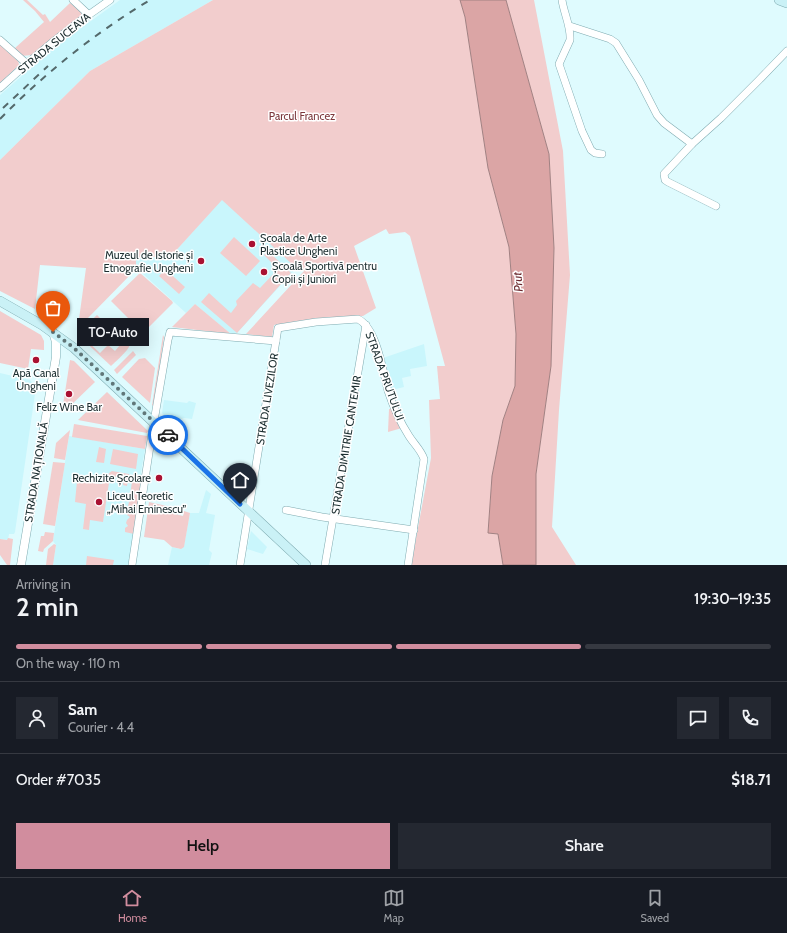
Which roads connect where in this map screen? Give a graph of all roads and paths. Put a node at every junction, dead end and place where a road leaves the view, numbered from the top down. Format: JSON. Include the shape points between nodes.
{"nodes":[{"id":1,"x":73,"y":0,"type":"edge"},
{"id":2,"x":110,"y":0,"type":"edge"},
{"id":3,"x":562,"y":0,"type":"edge"},
{"id":4,"x":779,"y":0,"type":"edge"},
{"id":5,"x":787,"y":3,"type":"edge"},
{"id":6,"x":89,"y":14,"type":"junction"},
{"id":7,"x":570,"y":26,"type":"junction"},
{"id":8,"x":0,"y":40,"type":"edge"},
{"id":9,"x":787,"y":50,"type":"edge"},
{"id":10,"x":26,"y":64,"type":"junction"},
{"id":11,"x":0,"y":88,"type":"edge"},
{"id":12,"x":692,"y":144,"type":"junction"},
{"id":13,"x":602,"y":154,"type":"dead end"},
{"id":14,"x":716,"y":206,"type":"dead end"},
{"id":15,"x":0,"y":301,"type":"edge"},
{"id":16,"x":366,"y":325,"type":"junction"},
{"id":17,"x":53,"y":332,"type":"junction"},
{"id":18,"x":276,"y":341,"type":"junction"},
{"id":19,"x":154,"y":423,"type":"junction"},
{"id":20,"x":286,"y":510,"type":"dead end"},
{"id":21,"x":249,"y":512,"type":"junction"},
{"id":22,"x":333,"y":519,"type":"junction"},
{"id":23,"x":414,"y":530,"type":"junction"},
{"id":24,"x":21,"y":565,"type":"edge"},
{"id":25,"x":132,"y":565,"type":"edge"},
{"id":26,"x":240,"y":565,"type":"edge"},
{"id":27,"x":306,"y":565,"type":"edge"},
{"id":28,"x":325,"y":565,"type":"edge"},
{"id":29,"x":408,"y":565,"type":"edge"}],
"edges":[{"from":1,"to":6,"type":"street"},
{"from":2,"to":6,"type":"street","name":"STRADA SUCEAVA"},
{"from":3,"to":7,"type":"street"},
{"from":4,"to":5,"type":"main road"},
{"from":6,"to":10,"type":"street","name":"STRADA SUCEAVA"},
{"from":7,"to":12,"type":"street","via":[[616,43],[664,123]]},
{"from":7,"to":13,"type":"street","via":[[570,40],[559,64],[591,150]]},
{"from":8,"to":10,"type":"street"},
{"from":9,"to":12,"type":"street"},
{"from":10,"to":11,"type":"street","name":"STRADA SUCEAVA"},
{"from":12,"to":14,"type":"street","via":[[665,172],[664,177],[668,182]]},
{"from":15,"to":17,"type":"main road"},
{"from":16,"to":18,"type":"street","name":"STRADA LIVEZILOR","via":[[358,319],[278,328]]},
{"from":16,"to":22,"type":"street","name":"STRADA DIMITRIE CANTEMIR"},
{"from":16,"to":23,"type":"street","name":"STRADA PRUTULUI","via":[[375,342],[390,398],[408,435],[424,459]]},
{"from":17,"to":19,"type":"main road","via":[[74,348]]},
{"from":17,"to":24,"type":"street","name":"STRADA NAȚIONALĂ","via":[[56,357]]},
{"from":18,"to":19,"type":"street","via":[[170,332]]},
{"from":18,"to":21,"type":"street","name":"STRADA LIVEZILOR"},
{"from":19,"to":21,"type":"main road"},
{"from":19,"to":25,"type":"street"},
{"from":20,"to":22,"type":"street"},
{"from":21,"to":26,"type":"street","name":"STRADA LIVEZILOR"},
{"from":21,"to":27,"type":"main road"},
{"from":22,"to":23,"type":"street"},
{"from":22,"to":28,"type":"street","name":"STRADA DIMITRIE CANTEMIR"},
{"from":23,"to":29,"type":"street","name":"STRADA PRUTULUI"}]}
